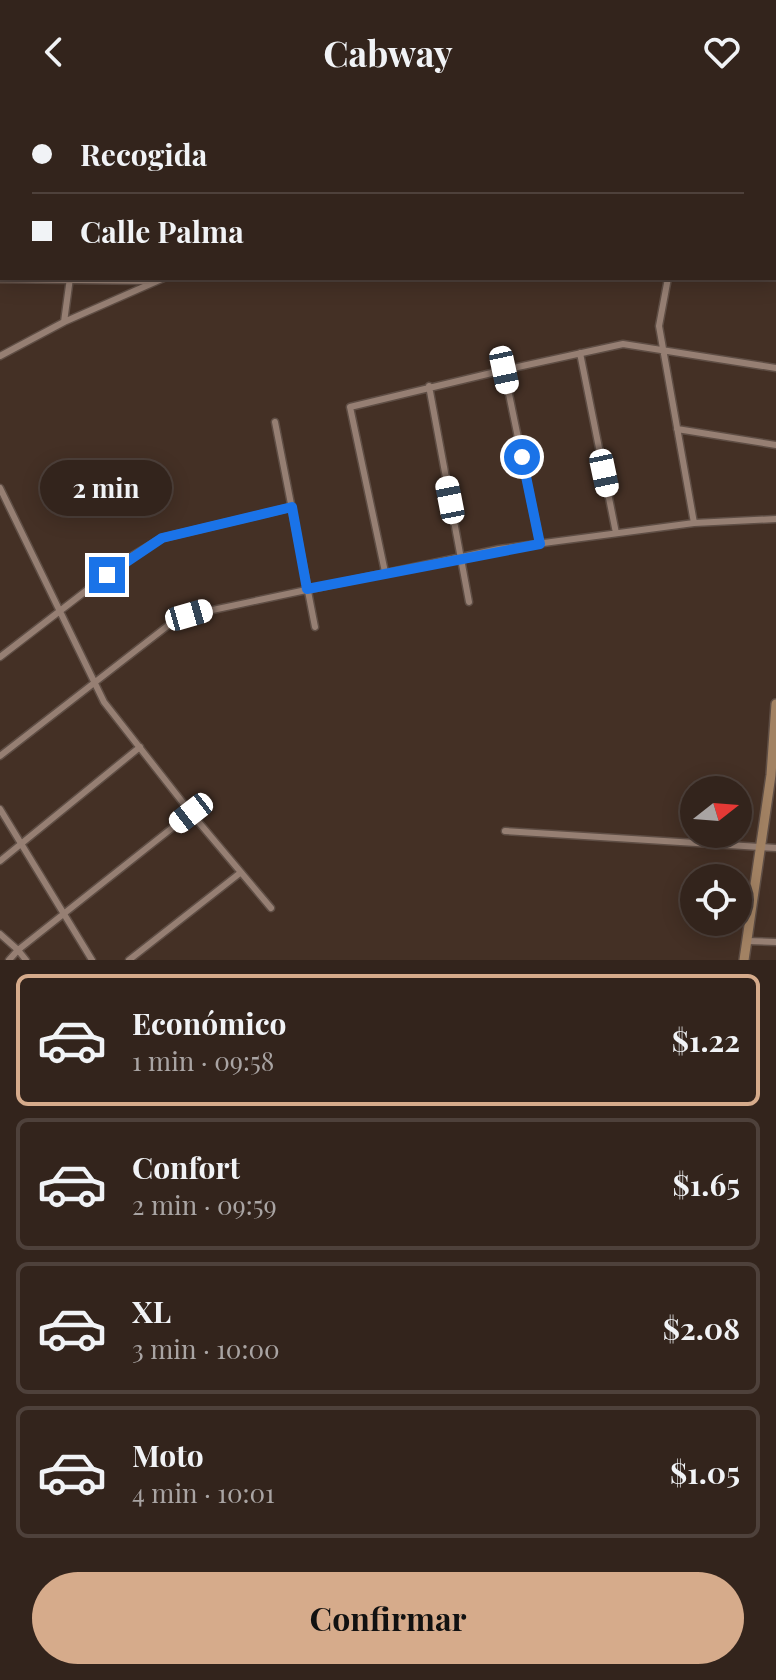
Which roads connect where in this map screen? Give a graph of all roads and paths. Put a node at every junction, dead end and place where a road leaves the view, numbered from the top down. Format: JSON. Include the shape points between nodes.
{"nodes":[{"id":1,"x":70,"y":280,"type":"edge"},
{"id":2,"x":158,"y":280,"type":"edge"},
{"id":3,"x":668,"y":280,"type":"edge"},
{"id":4,"x":64,"y":322,"type":"junction"},
{"id":5,"x":663,"y":349,"type":"junction"},
{"id":6,"x":580,"y":353,"type":"junction"},
{"id":7,"x":0,"y":356,"type":"edge"},
{"id":8,"x":776,"y":368,"type":"edge"},
{"id":9,"x":504,"y":370,"type":"junction"},
{"id":10,"x":429,"y":386,"type":"junction"},
{"id":11,"x":275,"y":422,"type":"dead end"},
{"id":12,"x":677,"y":429,"type":"junction"},
{"id":13,"x":776,"y":445,"type":"edge"},
{"id":14,"x":0,"y":488,"type":"edge"},
{"id":15,"x":292,"y":507,"type":"junction"},
{"id":16,"x":776,"y":519,"type":"edge"},
{"id":17,"x":694,"y":523,"type":"junction"},
{"id":18,"x":616,"y":533,"type":"junction"},
{"id":19,"x":540,"y":544,"type":"junction"},
{"id":20,"x":461,"y":557,"type":"junction"},
{"id":21,"x":385,"y":572,"type":"junction"},
{"id":22,"x":307,"y":589,"type":"junction"},
{"id":23,"x":469,"y":602,"type":"dead end"},
{"id":24,"x":61,"y":611,"type":"junction"},
{"id":25,"x":315,"y":627,"type":"dead end"},
{"id":26,"x":0,"y":657,"type":"edge"},
{"id":27,"x":94,"y":682,"type":"junction"},
{"id":28,"x":776,"y":704,"type":"edge"},
{"id":29,"x":140,"y":747,"type":"junction"},
{"id":30,"x":0,"y":756,"type":"edge"},
{"id":31,"x":773,"y":780,"type":"edge"},
{"id":32,"x":0,"y":809,"type":"edge"},
{"id":33,"x":191,"y":813,"type":"junction"},
{"id":34,"x":505,"y":831,"type":"dead end"},
{"id":35,"x":20,"y":842,"type":"junction"},
{"id":36,"x":761,"y":847,"type":"junction"},
{"id":37,"x":776,"y":848,"type":"edge"},
{"id":38,"x":0,"y":861,"type":"edge"},
{"id":39,"x":240,"y":873,"type":"junction"},
{"id":40,"x":271,"y":908,"type":"dead end"},
{"id":41,"x":63,"y":911,"type":"junction"},
{"id":42,"x":0,"y":934,"type":"edge"},
{"id":43,"x":747,"y":941,"type":"junction"},
{"id":44,"x":776,"y":942,"type":"edge"},
{"id":45,"x":18,"y":950,"type":"junction"},
{"id":46,"x":9,"y":960,"type":"edge"},
{"id":47,"x":26,"y":960,"type":"edge"},
{"id":48,"x":92,"y":960,"type":"edge"},
{"id":49,"x":129,"y":960,"type":"edge"},
{"id":50,"x":744,"y":960,"type":"edge"}],
"edges":[{"from":1,"to":4,"type":"street"},
{"from":2,"to":4,"type":"street"},
{"from":3,"to":5,"type":"street","via":[[659,326]]},
{"from":4,"to":7,"type":"street"},
{"from":5,"to":6,"type":"street","via":[[623,344]]},
{"from":5,"to":8,"type":"street"},
{"from":5,"to":12,"type":"street"},
{"from":6,"to":9,"type":"street"},
{"from":6,"to":18,"type":"street"},
{"from":9,"to":10,"type":"street"},
{"from":9,"to":19,"type":"street"},
{"from":10,"to":20,"type":"street"},
{"from":10,"to":21,"type":"street","via":[[350,407]]},
{"from":11,"to":15,"type":"street"},
{"from":12,"to":13,"type":"street"},
{"from":12,"to":17,"type":"street"},
{"from":14,"to":24,"type":"street"},
{"from":15,"to":22,"type":"street"},
{"from":15,"to":24,"type":"street","via":[[162,538]]},
{"from":16,"to":17,"type":"street"},
{"from":17,"to":18,"type":"street"},
{"from":18,"to":19,"type":"street"},
{"from":19,"to":20,"type":"street"},
{"from":20,"to":21,"type":"street"},
{"from":20,"to":23,"type":"street"},
{"from":21,"to":22,"type":"street"},
{"from":22,"to":25,"type":"street"},
{"from":22,"to":27,"type":"street","via":[[189,615]]},
{"from":24,"to":26,"type":"street"},
{"from":24,"to":27,"type":"street"},
{"from":27,"to":29,"type":"street"},
{"from":27,"to":30,"type":"street"},
{"from":28,"to":31,"type":"main road"},
{"from":29,"to":33,"type":"street"},
{"from":29,"to":35,"type":"street"},
{"from":31,"to":36,"type":"main road"},
{"from":32,"to":35,"type":"street"},
{"from":33,"to":39,"type":"street"},
{"from":33,"to":41,"type":"street"},
{"from":34,"to":36,"type":"street"},
{"from":35,"to":38,"type":"street"},
{"from":35,"to":41,"type":"street"},
{"from":36,"to":37,"type":"street"},
{"from":36,"to":43,"type":"main road"},
{"from":39,"to":40,"type":"street"},
{"from":39,"to":49,"type":"street"},
{"from":41,"to":45,"type":"street"},
{"from":41,"to":48,"type":"street"},
{"from":42,"to":45,"type":"street"},
{"from":43,"to":44,"type":"street"},
{"from":43,"to":50,"type":"main road"},
{"from":45,"to":46,"type":"street"},
{"from":45,"to":47,"type":"street"}]}
